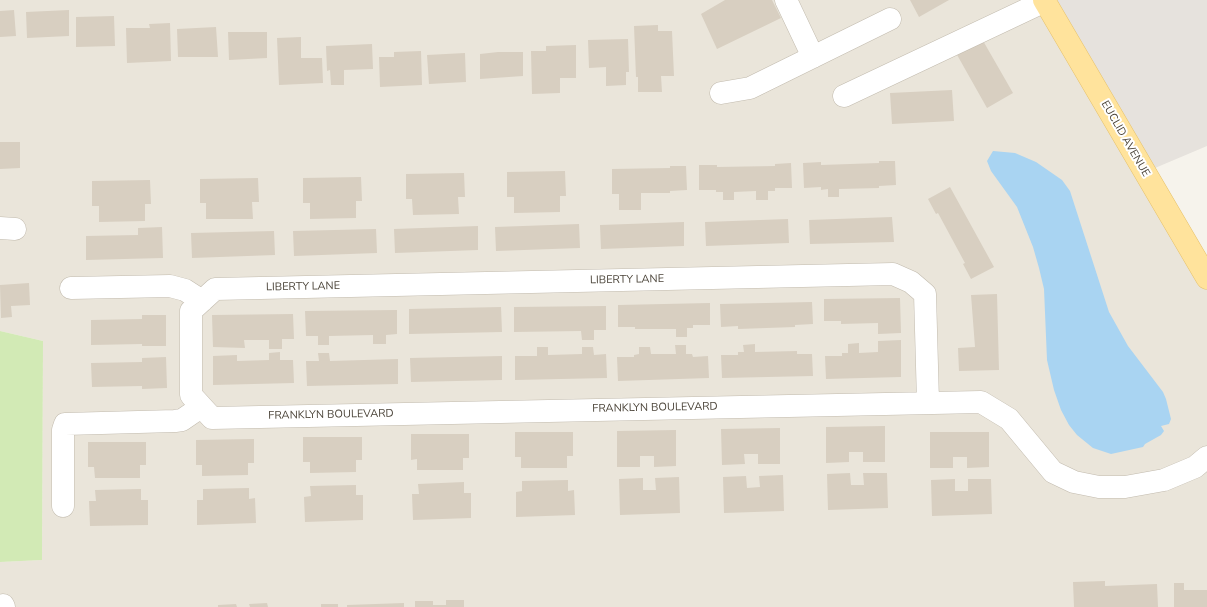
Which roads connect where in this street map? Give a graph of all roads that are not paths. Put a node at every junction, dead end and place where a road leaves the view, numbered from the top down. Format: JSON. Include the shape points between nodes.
{"nodes":[{"id":1,"x":786,"y":0,"type":"edge"},
{"id":2,"x":1044,"y":1,"type":"edge"},
{"id":3,"x":890,"y":19,"type":"dead end"},
{"id":4,"x":813,"y":57,"type":"junction"},
{"id":5,"x":721,"y":93,"type":"dead end"},
{"id":6,"x":844,"y":96,"type":"dead end"},
{"id":7,"x":1207,"y":278,"type":"edge"},
{"id":8,"x":71,"y":288,"type":"dead end"},
{"id":9,"x":209,"y":295,"type":"junction"},
{"id":10,"x":928,"y":402,"type":"junction"},
{"id":11,"x":202,"y":407,"type":"junction"},
{"id":12,"x":1207,"y":456,"type":"edge"},
{"id":13,"x":63,"y":506,"type":"dead end"}],
"edges":[{"from":1,"to":4,"type":"street"},
{"from":2,"to":6,"type":"street"},
{"from":2,"to":7,"type":"main road","name":"EUCLID AVENUE"},
{"from":3,"to":4,"type":"street"},
{"from":4,"to":5,"type":"street","via":[[750,88]]},
{"from":8,"to":9,"type":"street","via":[[178,286]]},
{"from":9,"to":10,"type":"street","name":"LIBERTY LANE","via":[[894,274],[911,282],[925,294]]},
{"from":9,"to":11,"type":"street","name":"FRANKLYN BOULEVARD","via":[[191,311],[191,395]]},
{"from":10,"to":11,"type":"street","name":"FRANKLYN BOULEVARD","via":[[212,418]]},
{"from":10,"to":12,"type":"street","name":"FRANKLYN BOULEVARD","via":[[981,402],[1009,419],[1054,472],[1074,482],[1099,487],[1119,487],[1164,480],[1195,468]]},
{"from":11,"to":13,"type":"street","via":[[182,420],[175,421],[65,424],[62,430]]}]}
